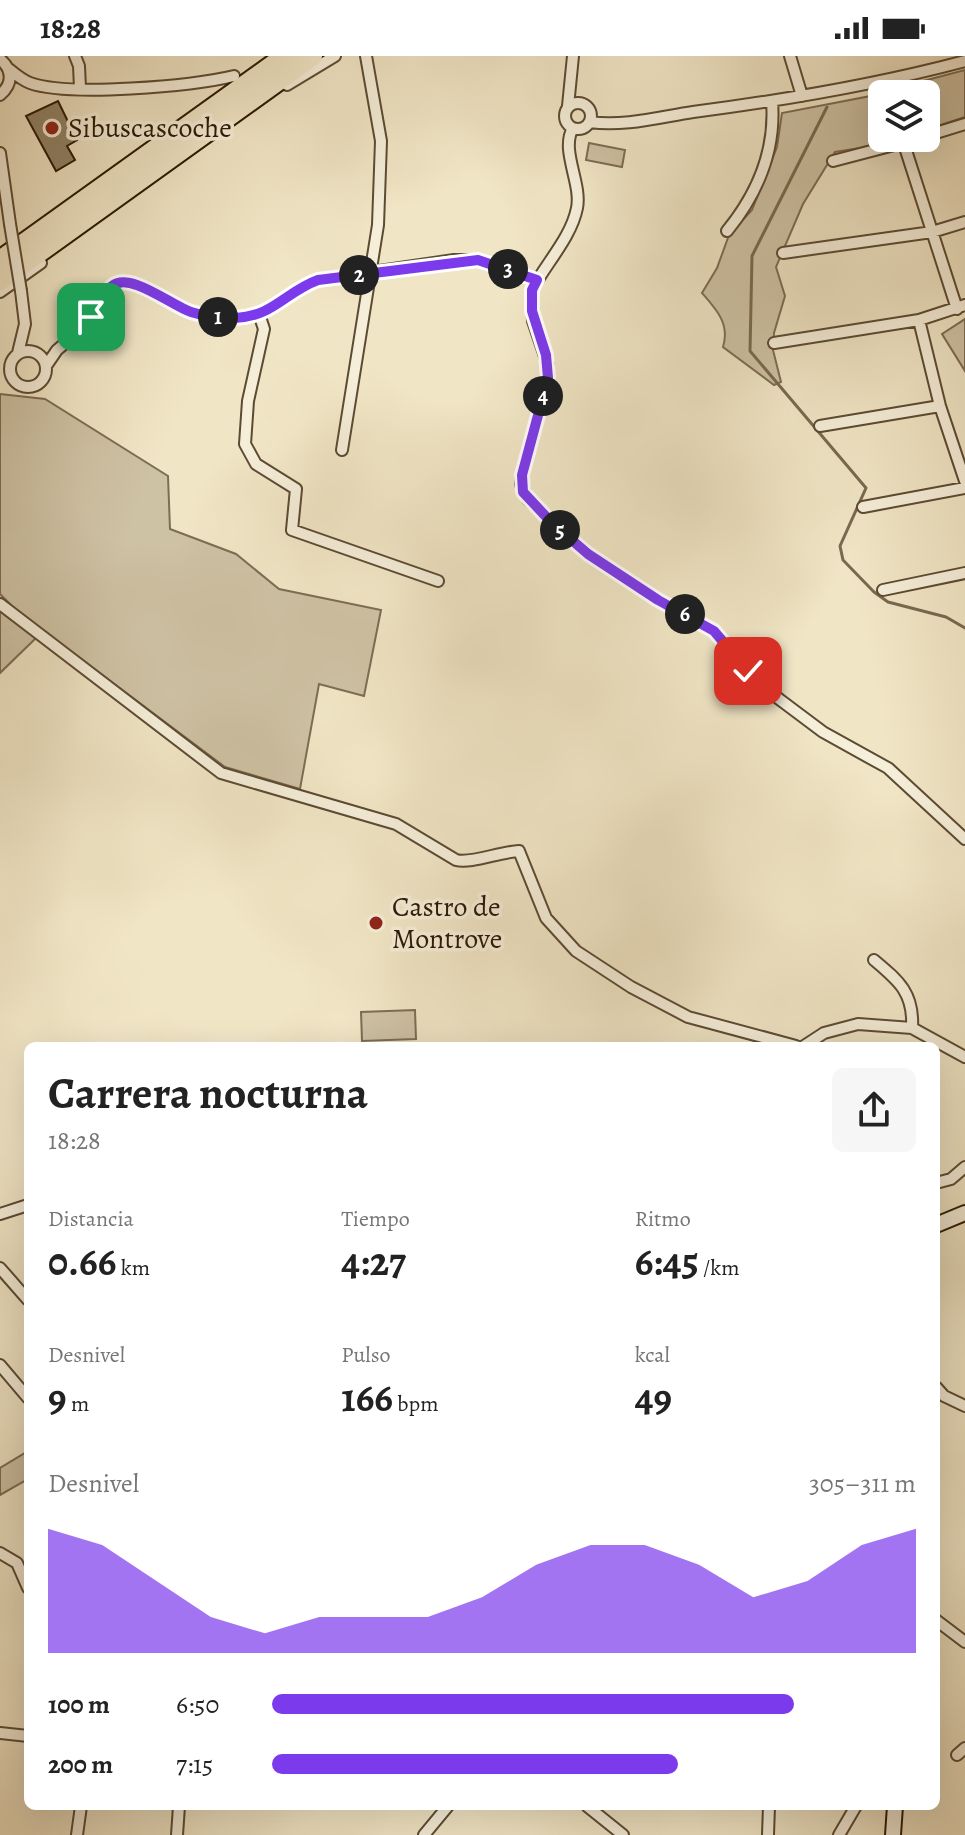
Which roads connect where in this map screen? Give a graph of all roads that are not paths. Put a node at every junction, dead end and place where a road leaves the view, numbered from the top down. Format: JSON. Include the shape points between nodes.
{"nodes":[{"id":1,"x":75,"y":56,"type":"edge"},
{"id":2,"x":270,"y":56,"type":"edge"},
{"id":3,"x":286,"y":56,"type":"edge"},
{"id":4,"x":312,"y":56,"type":"edge"},
{"id":5,"x":335,"y":56,"type":"edge"},
{"id":6,"x":366,"y":56,"type":"edge"},
{"id":7,"x":573,"y":56,"type":"edge"},
{"id":8,"x":790,"y":56,"type":"edge"},
{"id":9,"x":0,"y":59,"type":"edge"},
{"id":10,"x":965,"y":61,"type":"edge"},
{"id":11,"x":9,"y":69,"type":"junction"},
{"id":12,"x":234,"y":76,"type":"joint"},
{"id":13,"x":909,"y":80,"type":"edge"},
{"id":14,"x":40,"y":85,"type":"junction"},
{"id":15,"x":568,"y":85,"type":"junction"},
{"id":16,"x":80,"y":88,"type":"junction"},
{"id":17,"x":868,"y":90,"type":"edge"},
{"id":18,"x":2,"y":94,"type":"edge"},
{"id":19,"x":802,"y":96,"type":"junction"},
{"id":20,"x":772,"y":101,"type":"junction"},
{"id":21,"x":580,"y":102,"type":"junction"},
{"id":22,"x":568,"y":106,"type":"junction"},
{"id":23,"x":590,"y":122,"type":"junction"},
{"id":24,"x":965,"y":124,"type":"edge"},
{"id":25,"x":573,"y":128,"type":"junction"},
{"id":26,"x":940,"y":132,"type":"edge"},
{"id":27,"x":868,"y":151,"type":"edge"},
{"id":28,"x":907,"y":152,"type":"edge"},
{"id":29,"x":0,"y":153,"type":"edge"},
{"id":30,"x":833,"y":161,"type":"dead end"},
{"id":31,"x":965,"y":222,"type":"edge"},
{"id":32,"x":727,"y":231,"type":"dead end"},
{"id":33,"x":932,"y":232,"type":"junction"},
{"id":34,"x":783,"y":253,"type":"dead end"},
{"id":35,"x":0,"y":261,"type":"edge"},
{"id":36,"x":373,"y":273,"type":"junction"},
{"id":37,"x":0,"y":280,"type":"edge"},
{"id":38,"x":537,"y":280,"type":"junction"},
{"id":39,"x":0,"y":292,"type":"edge"},
{"id":40,"x":961,"y":307,"type":"edge"},
{"id":41,"x":259,"y":314,"type":"junction"},
{"id":42,"x":24,"y":315,"type":"junction"},
{"id":43,"x":919,"y":320,"type":"junction"},
{"id":44,"x":774,"y":343,"type":"dead end"},
{"id":45,"x":64,"y":344,"type":"junction"},
{"id":46,"x":36,"y":352,"type":"junction"},
{"id":47,"x":15,"y":356,"type":"junction"},
{"id":48,"x":0,"y":365,"type":"edge"},
{"id":49,"x":46,"y":366,"type":"junction"},
{"id":50,"x":0,"y":382,"type":"edge"},
{"id":51,"x":18,"y":384,"type":"junction"},
{"id":52,"x":940,"y":406,"type":"junction"},
{"id":53,"x":820,"y":426,"type":"dead end"},
{"id":54,"x":342,"y":450,"type":"dead end"},
{"id":55,"x":965,"y":481,"type":"edge"},
{"id":56,"x":965,"y":488,"type":"edge"},
{"id":57,"x":863,"y":507,"type":"dead end"},
{"id":58,"x":965,"y":573,"type":"edge"},
{"id":59,"x":438,"y":581,"type":"dead end"},
{"id":60,"x":883,"y":590,"type":"dead end"},
{"id":61,"x":0,"y":604,"type":"edge"},
{"id":62,"x":965,"y":839,"type":"edge"},
{"id":63,"x":874,"y":960,"type":"dead end"},
{"id":64,"x":912,"y":1028,"type":"junction"},
{"id":65,"x":781,"y":1042,"type":"edge"},
{"id":66,"x":810,"y":1042,"type":"edge"},
{"id":67,"x":938,"y":1042,"type":"edge"},
{"id":68,"x":940,"y":1043,"type":"edge"},
{"id":69,"x":965,"y":1057,"type":"edge"},
{"id":70,"x":965,"y":1167,"type":"edge"},
{"id":71,"x":940,"y":1182,"type":"edge"},
{"id":72,"x":24,"y":1206,"type":"edge"},
{"id":73,"x":965,"y":1213,"type":"edge"},
{"id":74,"x":0,"y":1214,"type":"edge"},
{"id":75,"x":940,"y":1223,"type":"edge"},
{"id":76,"x":0,"y":1268,"type":"edge"},
{"id":77,"x":24,"y":1295,"type":"edge"},
{"id":78,"x":0,"y":1365,"type":"edge"},
{"id":79,"x":940,"y":1392,"type":"edge"},
{"id":80,"x":24,"y":1393,"type":"edge"},
{"id":81,"x":965,"y":1406,"type":"edge"},
{"id":82,"x":3,"y":1554,"type":"edge"},
{"id":83,"x":24,"y":1579,"type":"edge"},
{"id":84,"x":940,"y":1623,"type":"edge"},
{"id":85,"x":965,"y":1642,"type":"edge"},
{"id":86,"x":0,"y":1733,"type":"edge"},
{"id":87,"x":24,"y":1736,"type":"edge"},
{"id":88,"x":80,"y":1810,"type":"edge"},
{"id":89,"x":179,"y":1810,"type":"edge"},
{"id":90,"x":445,"y":1810,"type":"edge"},
{"id":91,"x":592,"y":1810,"type":"edge"},
{"id":92,"x":769,"y":1810,"type":"edge"},
{"id":93,"x":854,"y":1810,"type":"edge"},
{"id":94,"x":895,"y":1810,"type":"edge"},
{"id":95,"x":77,"y":1835,"type":"edge"},
{"id":96,"x":177,"y":1835,"type":"edge"},
{"id":97,"x":424,"y":1835,"type":"edge"},
{"id":98,"x":623,"y":1835,"type":"edge"},
{"id":99,"x":768,"y":1835,"type":"edge"},
{"id":100,"x":839,"y":1835,"type":"edge"},
{"id":101,"x":893,"y":1835,"type":"edge"}],
"edges":[{"from":1,"to":16,"type":"street"},
{"from":2,"to":12,"type":"highway"},
{"from":3,"to":35,"type":"highway"},
{"from":4,"to":37,"type":"highway"},
{"from":5,"to":39,"type":"street","via":[[282,88]]},
{"from":6,"to":36,"type":"street","via":[[381,141]]},
{"from":7,"to":15,"type":"street"},
{"from":8,"to":19,"type":"street"},
{"from":9,"to":11,"type":"street"},
{"from":10,"to":13,"type":"street"},
{"from":11,"to":14,"type":"street"},
{"from":11,"to":18,"type":"street"},
{"from":12,"to":16,"type":"street","via":[[159,86]]},
{"from":14,"to":16,"type":"street"},
{"from":14,"to":18,"type":"street"},
{"from":15,"to":21,"type":"street"},
{"from":15,"to":22,"type":"street"},
{"from":17,"to":19,"type":"street"},
{"from":19,"to":20,"type":"street"},
{"from":20,"to":23,"type":"street"},
{"from":20,"to":32,"type":"street","via":[[769,155],[747,206]]},
{"from":21,"to":22,"type":"street"},
{"from":21,"to":23,"type":"street","via":[[590,110]]},
{"from":22,"to":25,"type":"street","via":[[565,118]]},
{"from":23,"to":25,"type":"street"},
{"from":24,"to":26,"type":"street"},
{"from":25,"to":38,"type":"street","via":[[569,142],[577,205]]},
{"from":27,"to":30,"type":"street"},
{"from":28,"to":33,"type":"street"},
{"from":29,"to":42,"type":"street","bridge":true},
{"from":31,"to":33,"type":"street"},
{"from":33,"to":34,"type":"street"},
{"from":33,"to":40,"type":"street"},
{"from":36,"to":38,"type":"street","via":[[478,260]]},
{"from":36,"to":41,"type":"street","via":[[309,283]]},
{"from":36,"to":54,"type":"street"},
{"from":38,"to":62,"type":"street","via":[[532,311],[548,378],[522,475],[528,499],[588,554],[714,631],[779,699],[823,732],[888,768]]},
{"from":40,"to":43,"type":"street"},
{"from":41,"to":45,"type":"street","via":[[235,318],[190,312],[124,282],[112,286],[82,329]]},
{"from":41,"to":59,"type":"street","via":[[264,329],[248,401],[245,444],[256,464],[296,489],[292,530]]},
{"from":42,"to":46,"type":"street"},
{"from":42,"to":47,"type":"street"},
{"from":43,"to":44,"type":"street"},
{"from":43,"to":52,"type":"street"},
{"from":45,"to":46,"type":"street"},
{"from":45,"to":49,"type":"street"},
{"from":46,"to":47,"type":"street"},
{"from":46,"to":49,"type":"street"},
{"from":47,"to":48,"type":"street"},
{"from":47,"to":51,"type":"street","via":[[10,370]]},
{"from":49,"to":51,"type":"street","via":[[38,384]]},
{"from":50,"to":51,"type":"street"},
{"from":52,"to":53,"type":"street"},
{"from":52,"to":55,"type":"street"},
{"from":56,"to":57,"type":"street"},
{"from":58,"to":60,"type":"street"},
{"from":61,"to":65,"type":"street","via":[[221,773],[396,824],[465,862],[519,851],[546,918],[576,951],[688,1017]]},
{"from":63,"to":64,"type":"street","via":[[910,999]]},
{"from":64,"to":66,"type":"street","via":[[858,1024]]},
{"from":64,"to":67,"type":"street"},
{"from":68,"to":69,"type":"street"},
{"from":70,"to":71,"type":"street"},
{"from":72,"to":74,"type":"street"},
{"from":73,"to":75,"type":"street"},
{"from":76,"to":77,"type":"street"},
{"from":78,"to":80,"type":"street"},
{"from":79,"to":81,"type":"street"},
{"from":82,"to":83,"type":"street","via":[[17,1563]]},
{"from":84,"to":85,"type":"street"},
{"from":86,"to":87,"type":"street"},
{"from":88,"to":95,"type":"street"},
{"from":89,"to":96,"type":"street"},
{"from":90,"to":97,"type":"street"},
{"from":91,"to":98,"type":"street"},
{"from":92,"to":99,"type":"street"},
{"from":93,"to":100,"type":"street"},
{"from":94,"to":101,"type":"street"}]}
